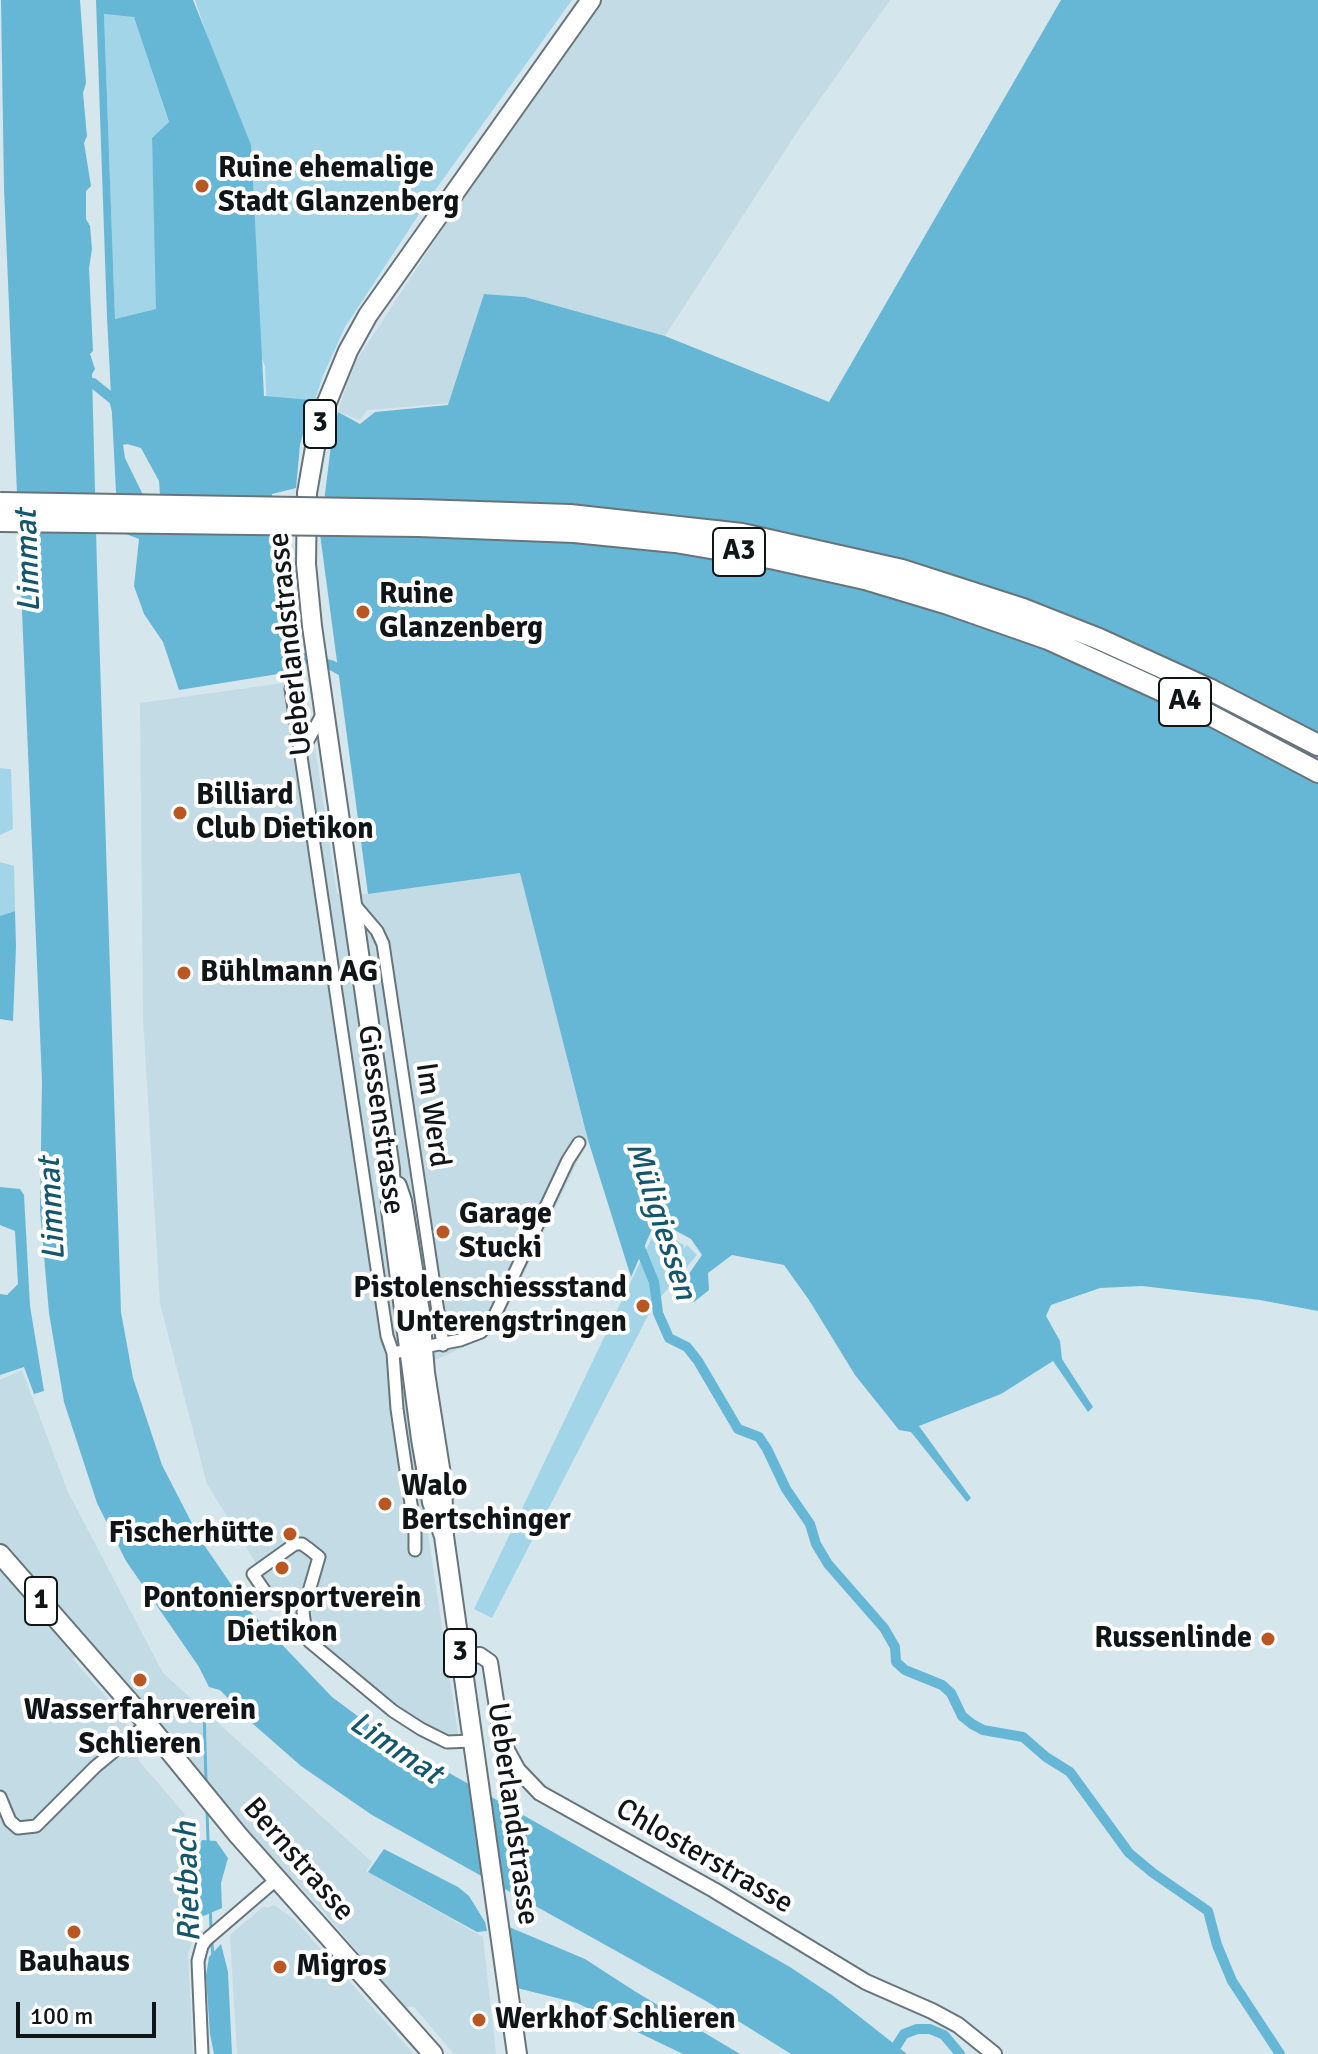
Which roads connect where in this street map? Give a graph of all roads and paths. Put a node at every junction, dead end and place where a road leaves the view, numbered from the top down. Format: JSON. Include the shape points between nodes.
{"nodes":[{"id":1,"x":591,"y":0,"type":"edge"},
{"id":2,"x":0,"y":503,"type":"edge"},
{"id":3,"x":419,"y":518,"type":"junction"},
{"id":4,"x":0,"y":521,"type":"edge"},
{"id":5,"x":1048,"y":639,"type":"junction"},
{"id":6,"x":291,"y":689,"type":"dead end"},
{"id":7,"x":324,"y":710,"type":"junction"},
{"id":8,"x":1318,"y":745,"type":"edge"},
{"id":9,"x":302,"y":751,"type":"junction"},
{"id":10,"x":1318,"y":764,"type":"edge"},
{"id":11,"x":1318,"y":772,"type":"edge"},
{"id":12,"x":352,"y":902,"type":"junction"},
{"id":13,"x":579,"y":1143,"type":"dead end"},
{"id":14,"x":443,"y":1345,"type":"junction"},
{"id":15,"x":409,"y":1351,"type":"junction"},
{"id":16,"x":415,"y":1550,"type":"dead end"},
{"id":17,"x":0,"y":1554,"type":"edge"},
{"id":18,"x":266,"y":1593,"type":"dead end"},
{"id":19,"x":461,"y":1657,"type":"junction"},
{"id":20,"x":147,"y":1724,"type":"junction"},
{"id":21,"x":473,"y":1741,"type":"junction"},
{"id":22,"x":0,"y":1797,"type":"edge"},
{"id":23,"x":277,"y":1879,"type":"junction"},
{"id":24,"x":202,"y":2054,"type":"edge"},
{"id":25,"x":433,"y":2054,"type":"edge"},
{"id":26,"x":517,"y":2054,"type":"edge"},
{"id":27,"x":994,"y":2054,"type":"edge"}],
"edges":[{"from":1,"to":7,"type":"main road","name":"Ueberlandstrasse","number":"3","via":[[379,298],[336,378],[317,436],[307,493],[306,564]]},
{"from":2,"to":3,"type":"highway","number":"A3","bridge":true},
{"from":3,"to":4,"type":"highway","number":"A3","bridge":true},
{"from":3,"to":5,"type":"highway","number":"A3","via":[[750,554],[907,591]]},
{"from":3,"to":8,"type":"highway","number":"A3","via":[[570,515],[742,534],[890,567],[1099,639]]},
{"from":5,"to":10,"type":"highway","number":"A3","via":[[1127,667]]},
{"from":5,"to":11,"type":"highway","number":"A4","via":[[1180,699]]},
{"from":6,"to":9,"type":"street","name":"Giessenstrasse"},
{"from":7,"to":9,"type":"street"},
{"from":7,"to":12,"type":"main road","name":"Ueberlandstrasse","number":"3"},
{"from":9,"to":15,"type":"street","name":"Giessenstrasse","via":[[387,1336]]},
{"from":12,"to":14,"type":"street","name":"Im Werd","via":[[383,944]]},
{"from":12,"to":15,"type":"main road","name":"Ueberlandstrasse","number":"3","via":[[390,1169]]},
{"from":13,"to":14,"type":"street","via":[[493,1319],[481,1332]]},
{"from":14,"to":15,"type":"street"},
{"from":15,"to":16,"type":"street","name":"Giessenstrasse","via":[[397,1409]]},
{"from":15,"to":19,"type":"main road","name":"Ueberlandstrasse","number":"3","via":[[442,1481]]},
{"from":17,"to":20,"type":"main road","name":"Bernstrasse","number":"1"},
{"from":18,"to":21,"type":"street","via":[[253,1574],[295,1544],[309,1549],[319,1557],[303,1612],[310,1642],[421,1729],[441,1740]]},
{"from":19,"to":21,"type":"main road","name":"Ueberlandstrasse","number":"3"},
{"from":19,"to":27,"type":"street","name":"Chlosterstrasse","via":[[480,1655],[490,1662],[507,1750],[540,1793],[866,1982],[958,2025]]},
{"from":20,"to":22,"type":"street","via":[[36,1826],[18,1828]]},
{"from":20,"to":23,"type":"main road","name":"Bernstrasse","number":"1"},
{"from":21,"to":26,"type":"main road","name":"Ueberlandstrasse","number":"3"},
{"from":23,"to":24,"type":"street","via":[[206,1940],[198,1961]]},
{"from":23,"to":25,"type":"main road","name":"Bernstrasse","number":"1"}]}
